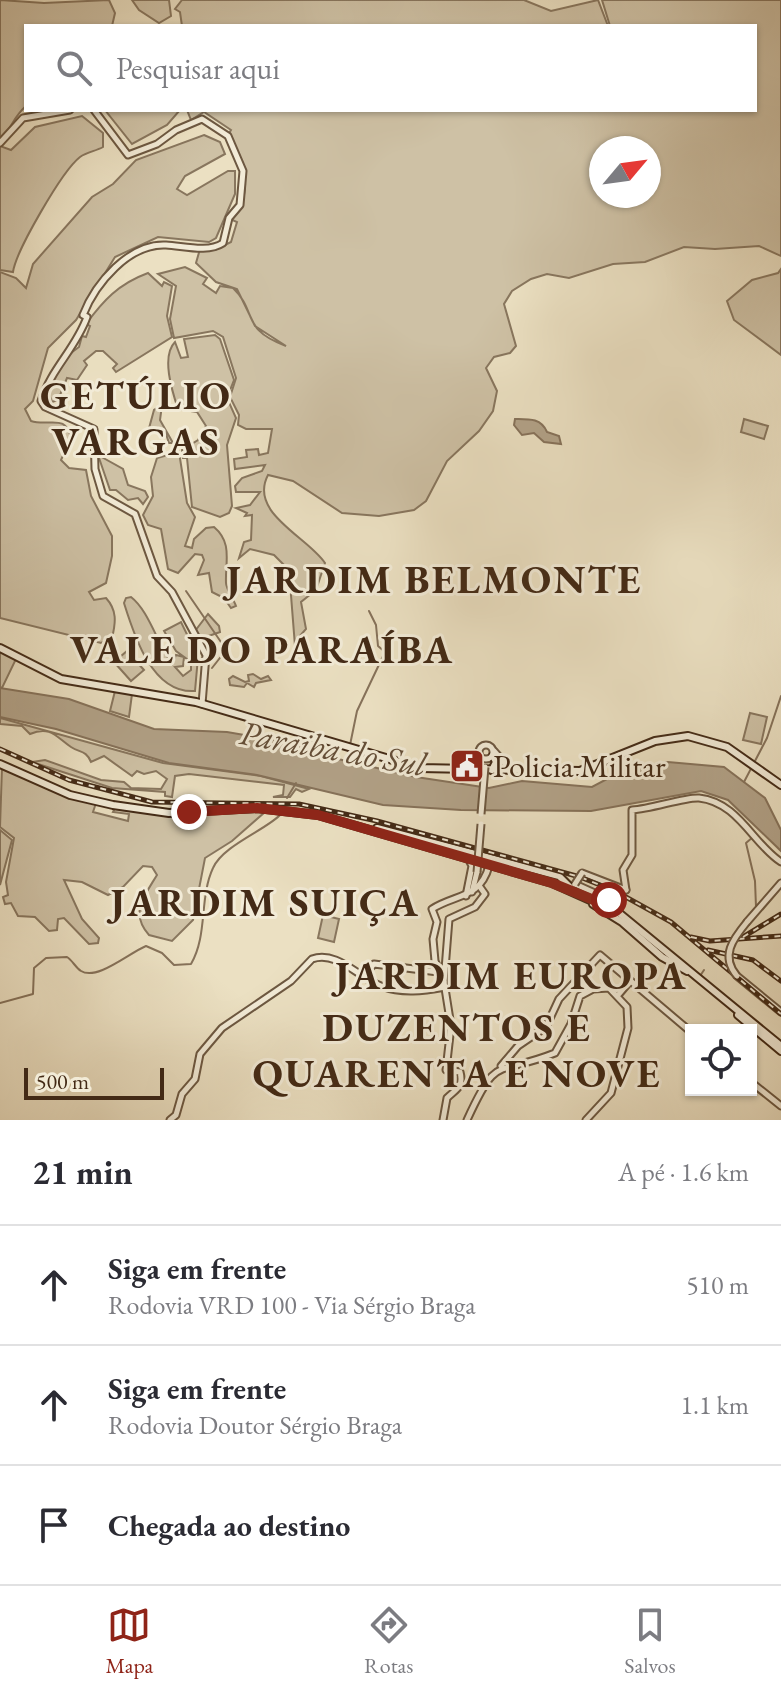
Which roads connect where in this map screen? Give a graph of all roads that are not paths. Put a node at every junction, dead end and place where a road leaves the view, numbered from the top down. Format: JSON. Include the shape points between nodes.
{"nodes":[{"id":1,"x":58,"y":112,"type":"edge"},
{"id":2,"x":96,"y":112,"type":"edge"},
{"id":3,"x":1,"y":143,"type":"edge"},
{"id":4,"x":0,"y":648,"type":"edge"},
{"id":5,"x":202,"y":704,"type":"junction"},
{"id":6,"x":493,"y":754,"type":"junction"},
{"id":7,"x":479,"y":755,"type":"junction"},
{"id":8,"x":0,"y":764,"type":"edge"},
{"id":9,"x":471,"y":768,"type":"junction"},
{"id":10,"x":486,"y":768,"type":"junction"},
{"id":11,"x":504,"y":768,"type":"junction"},
{"id":12,"x":781,"y":785,"type":"edge"},
{"id":13,"x":335,"y":819,"type":"junction"},
{"id":14,"x":781,"y":862,"type":"edge"},
{"id":15,"x":472,"y":863,"type":"junction"},
{"id":16,"x":489,"y":866,"type":"junction"},
{"id":17,"x":781,"y":883,"type":"edge"},
{"id":18,"x":480,"y":887,"type":"junction"},
{"id":19,"x":469,"y":893,"type":"junction"},
{"id":20,"x":575,"y":896,"type":"junction"},
{"id":21,"x":616,"y":906,"type":"junction"},
{"id":22,"x":635,"y":933,"type":"junction"},
{"id":23,"x":654,"y":940,"type":"junction"},
{"id":24,"x":653,"y":951,"type":"junction"},
{"id":25,"x":669,"y":958,"type":"junction"},
{"id":26,"x":438,"y":972,"type":"junction"},
{"id":27,"x":363,"y":976,"type":"junction"},
{"id":28,"x":630,"y":981,"type":"junction"},
{"id":29,"x":444,"y":985,"type":"junction"},
{"id":30,"x":619,"y":994,"type":"junction"},
{"id":31,"x":781,"y":1012,"type":"edge"},
{"id":32,"x":685,"y":1027,"type":"edge"},
{"id":33,"x":781,"y":1048,"type":"edge"},
{"id":34,"x":500,"y":1067,"type":"junction"},
{"id":35,"x":757,"y":1087,"type":"edge"},
{"id":36,"x":781,"y":1106,"type":"edge"},
{"id":37,"x":170,"y":1120,"type":"edge"},
{"id":38,"x":443,"y":1120,"type":"edge"},
{"id":39,"x":467,"y":1120,"type":"edge"},
{"id":40,"x":586,"y":1120,"type":"edge"}],
"edges":[{"from":1,"to":3,"type":"street","via":[[23,118]]},
{"from":2,"to":5,"type":"street","via":[[128,155],[202,119],[226,134],[243,171],[240,205],[229,218],[222,244],[159,245],[105,275],[80,337],[41,400],[43,406],[94,429],[95,469],[103,497],[136,515],[157,576],[172,592],[206,655]]},
{"from":4,"to":5,"type":"main road","via":[[61,679]]},
{"from":5,"to":9,"type":"main road","via":[[420,768]]},
{"from":6,"to":7,"type":"street"},
{"from":6,"to":7,"type":"street","via":[[485,745]]},
{"from":6,"to":10,"type":"main road","via":[[496,762]]},
{"from":6,"to":11,"type":"street"},
{"from":7,"to":9,"type":"street"},
{"from":7,"to":10,"type":"main road"},
{"from":8,"to":13,"type":"main road","via":[[70,795],[113,805],[174,813],[266,811]]},
{"from":9,"to":10,"type":"main road"},
{"from":10,"to":11,"type":"main road"},
{"from":10,"to":19,"type":"street","bridge":true,"via":[[476,874]]},
{"from":11,"to":12,"type":"main road","via":[[588,770],[655,741],[688,736],[727,747]]},
{"from":13,"to":15,"type":"main road"},
{"from":13,"to":20,"type":"main road","via":[[559,876]]},
{"from":14,"to":21,"type":"street","bridge":true,"via":[[741,820],[697,798],[632,810],[632,855],[623,870],[626,890],[582,873],[575,884]]},
{"from":15,"to":16,"type":"main road"},
{"from":15,"to":19,"type":"street"},
{"from":16,"to":18,"type":"street"},
{"from":16,"to":20,"type":"main road"},
{"from":17,"to":31,"type":"street","bridge":true,"via":[[729,950],[729,966],[737,976]]},
{"from":18,"to":19,"type":"street"},
{"from":18,"to":29,"type":"street","via":[[485,894],[481,901],[449,919]]},
{"from":19,"to":26,"type":"street","via":[[433,907]]},
{"from":20,"to":21,"type":"main road"},
{"from":20,"to":22,"type":"main road"},
{"from":21,"to":22,"type":"main road","via":[[616,915]]},
{"from":21,"to":23,"type":"main road"},
{"from":22,"to":24,"type":"main road"},
{"from":23,"to":24,"type":"main road"},
{"from":23,"to":25,"type":"main road"},
{"from":24,"to":25,"type":"main road"},
{"from":25,"to":33,"type":"main road"},
{"from":26,"to":27,"type":"street","via":[[374,964]]},
{"from":26,"to":29,"type":"street"},
{"from":27,"to":29,"type":"street","via":[[385,988],[410,992]]},
{"from":27,"to":37,"type":"street","via":[[331,959],[316,958],[293,980],[224,1025],[202,1052],[195,1079]]},
{"from":28,"to":30,"type":"street"},
{"from":28,"to":32,"type":"street"},
{"from":28,"to":34,"type":"street","via":[[600,955],[559,999],[546,1027],[518,1046]]},
{"from":29,"to":38,"type":"street","via":[[451,1028],[446,1070],[460,1072],[461,1084],[447,1098]]},
{"from":30,"to":34,"type":"street","via":[[606,986],[586,992],[558,1051]]},
{"from":30,"to":40,"type":"street","via":[[629,1014],[628,1028],[608,1100]]},
{"from":34,"to":39,"type":"street","via":[[487,1079]]},
{"from":35,"to":36,"type":"street"}]}
